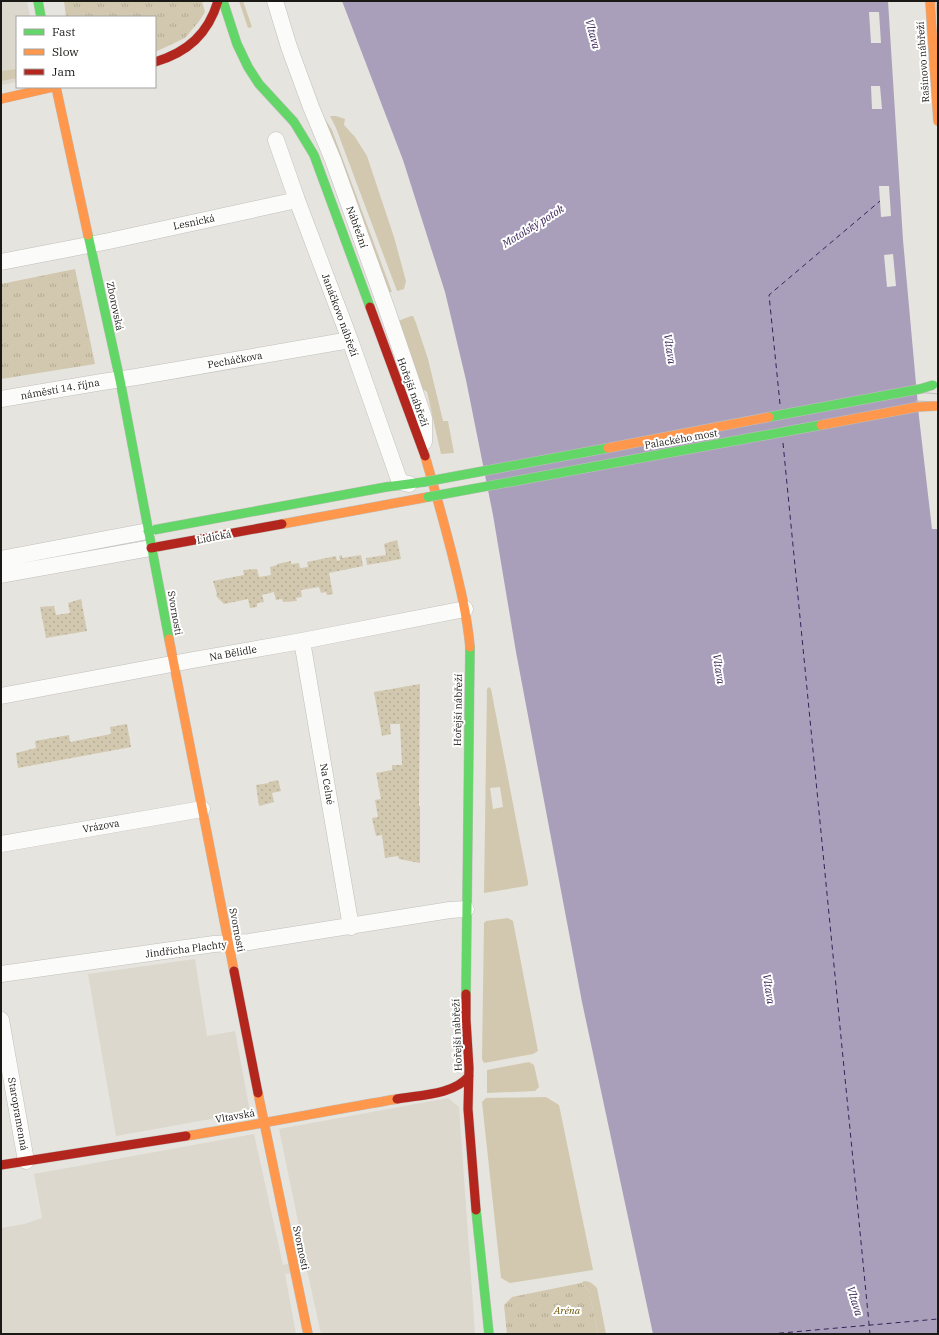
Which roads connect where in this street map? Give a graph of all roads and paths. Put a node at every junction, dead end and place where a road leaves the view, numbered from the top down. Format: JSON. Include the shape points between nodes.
{"nodes":[{"id":1,"x":38,"y":1,"type":"edge"},
{"id":2,"x":218,"y":1,"type":"edge"},
{"id":3,"x":223,"y":1,"type":"edge"},
{"id":4,"x":275,"y":1,"type":"edge"},
{"id":5,"x":930,"y":1,"type":"edge"},
{"id":6,"x":41,"y":16,"type":"edge"},
{"id":7,"x":156,"y":62,"type":"edge"},
{"id":8,"x":50,"y":88,"type":"edge"},
{"id":9,"x":54,"y":88,"type":"edge"},
{"id":10,"x":1,"y":98,"type":"edge"},
{"id":11,"x":938,"y":121,"type":"edge"},
{"id":12,"x":276,"y":140,"type":"dead end"},
{"id":13,"x":297,"y":200,"type":"junction"},
{"id":14,"x":90,"y":244,"type":"junction"},
{"id":15,"x":1,"y":262,"type":"edge"},
{"id":16,"x":350,"y":340,"type":"junction"},
{"id":17,"x":120,"y":380,"type":"junction"},
{"id":18,"x":936,"y":384,"type":"edge"},
{"id":19,"x":1,"y":399,"type":"edge"},
{"id":20,"x":938,"y":407,"type":"edge"},
{"id":21,"x":425,"y":456,"type":"junction"},
{"id":22,"x":416,"y":483,"type":"junction"},
{"id":23,"x":428,"y":497,"type":"joint"},
{"id":24,"x":148,"y":531,"type":"junction"},
{"id":25,"x":151,"y":548,"type":"junction"},
{"id":26,"x":1,"y":558,"type":"edge"},
{"id":27,"x":1,"y":575,"type":"edge"},
{"id":28,"x":465,"y":609,"type":"junction"},
{"id":29,"x":302,"y":641,"type":"junction"},
{"id":30,"x":173,"y":663,"type":"junction"},
{"id":31,"x":1,"y":696,"type":"edge"},
{"id":32,"x":202,"y":809,"type":"junction"},
{"id":33,"x":1,"y":844,"type":"edge"},
{"id":34,"x":466,"y":909,"type":"junction"},
{"id":35,"x":351,"y":927,"type":"junction"},
{"id":36,"x":229,"y":943,"type":"junction"},
{"id":37,"x":1,"y":974,"type":"edge"},
{"id":38,"x":1,"y":1020,"type":"edge"},
{"id":39,"x":469,"y":1076,"type":"junction"},
{"id":40,"x":264,"y":1122,"type":"junction"},
{"id":41,"x":26,"y":1161,"type":"junction"},
{"id":42,"x":1,"y":1165,"type":"edge"},
{"id":43,"x":308,"y":1334,"type":"edge"},
{"id":44,"x":489,"y":1334,"type":"edge"}],
"edges":[{"from":1,"to":6,"type":"main road"},
{"from":2,"to":7,"type":"main road","via":[[206,28],[192,44],[173,57]]},
{"from":3,"to":21,"type":"main road","name":"Hořejší nábřeží","via":[[237,44],[248,67],[259,84],[291,118],[314,155]]},
{"from":4,"to":21,"type":"street","name":"Nábřežní","via":[[289,47],[333,160],[424,418]]},
{"from":5,"to":11,"type":"main road","name":"Rašínovo nábřeží"},
{"from":8,"to":10,"type":"main road"},
{"from":9,"to":14,"type":"main road","name":"Zborovská"},
{"from":12,"to":13,"type":"street","name":"Janáčkovo nábřeží"},
{"from":13,"to":14,"type":"street","name":"Lesnická"},
{"from":13,"to":16,"type":"street","name":"Janáčkovo nábřeží"},
{"from":14,"to":15,"type":"street"},
{"from":14,"to":17,"type":"main road","name":"Zborovská"},
{"from":16,"to":17,"type":"street","name":"Pecháčkova"},
{"from":16,"to":22,"type":"street","name":"Janáčkovo nábřeží","via":[[400,482]]},
{"from":17,"to":19,"type":"street","name":"náměstí 14. října"},
{"from":17,"to":24,"type":"main road","name":"Zborovská"},
{"from":18,"to":22,"type":"main road","name":"Palackého most","bridge":true},
{"from":20,"to":23,"type":"main road","name":"Palackého most","bridge":true,"via":[[917,407]]},
{"from":21,"to":28,"type":"main road","name":"Hořejší nábřeží"},
{"from":22,"to":24,"type":"main road","name":"Lidická"},
{"from":23,"to":25,"type":"main road","name":"Lidická"},
{"from":24,"to":25,"type":"main road","name":"Svornosti"},
{"from":24,"to":26,"type":"street","name":"Lidická"},
{"from":25,"to":27,"type":"street","name":"Lidická"},
{"from":25,"to":30,"type":"main road","name":"Svornosti"},
{"from":28,"to":29,"type":"street","name":"Na Bělidle"},
{"from":28,"to":34,"type":"main road","name":"Hořejší nábřeží","via":[[470,649]]},
{"from":29,"to":30,"type":"street","name":"Na Bělidle"},
{"from":29,"to":35,"type":"street","name":"Na Celné"},
{"from":30,"to":31,"type":"street","name":"Na Bělidle"},
{"from":30,"to":32,"type":"main road","name":"Svornosti"},
{"from":32,"to":33,"type":"street","name":"Vrázova"},
{"from":32,"to":36,"type":"main road","name":"Svornosti"},
{"from":34,"to":35,"type":"street","name":"Jindřicha Plachty"},
{"from":34,"to":39,"type":"main road","name":"Hořejší nábřeží"},
{"from":35,"to":36,"type":"street","name":"Jindřicha Plachty"},
{"from":36,"to":37,"type":"street","name":"Jindřicha Plachty"},
{"from":36,"to":40,"type":"main road","name":"Svornosti"},
{"from":38,"to":41,"type":"street","name":"Staropramenná"},
{"from":39,"to":40,"type":"main road","name":"Vltavská","via":[[465,1082],[449,1090]]},
{"from":39,"to":44,"type":"main road","name":"Hořejší nábřeží","via":[[468,1109]]},
{"from":40,"to":41,"type":"main road","name":"Vltavská"},
{"from":40,"to":43,"type":"main road","name":"Svornosti"},
{"from":41,"to":42,"type":"main road","name":"Vltavská"}]}
